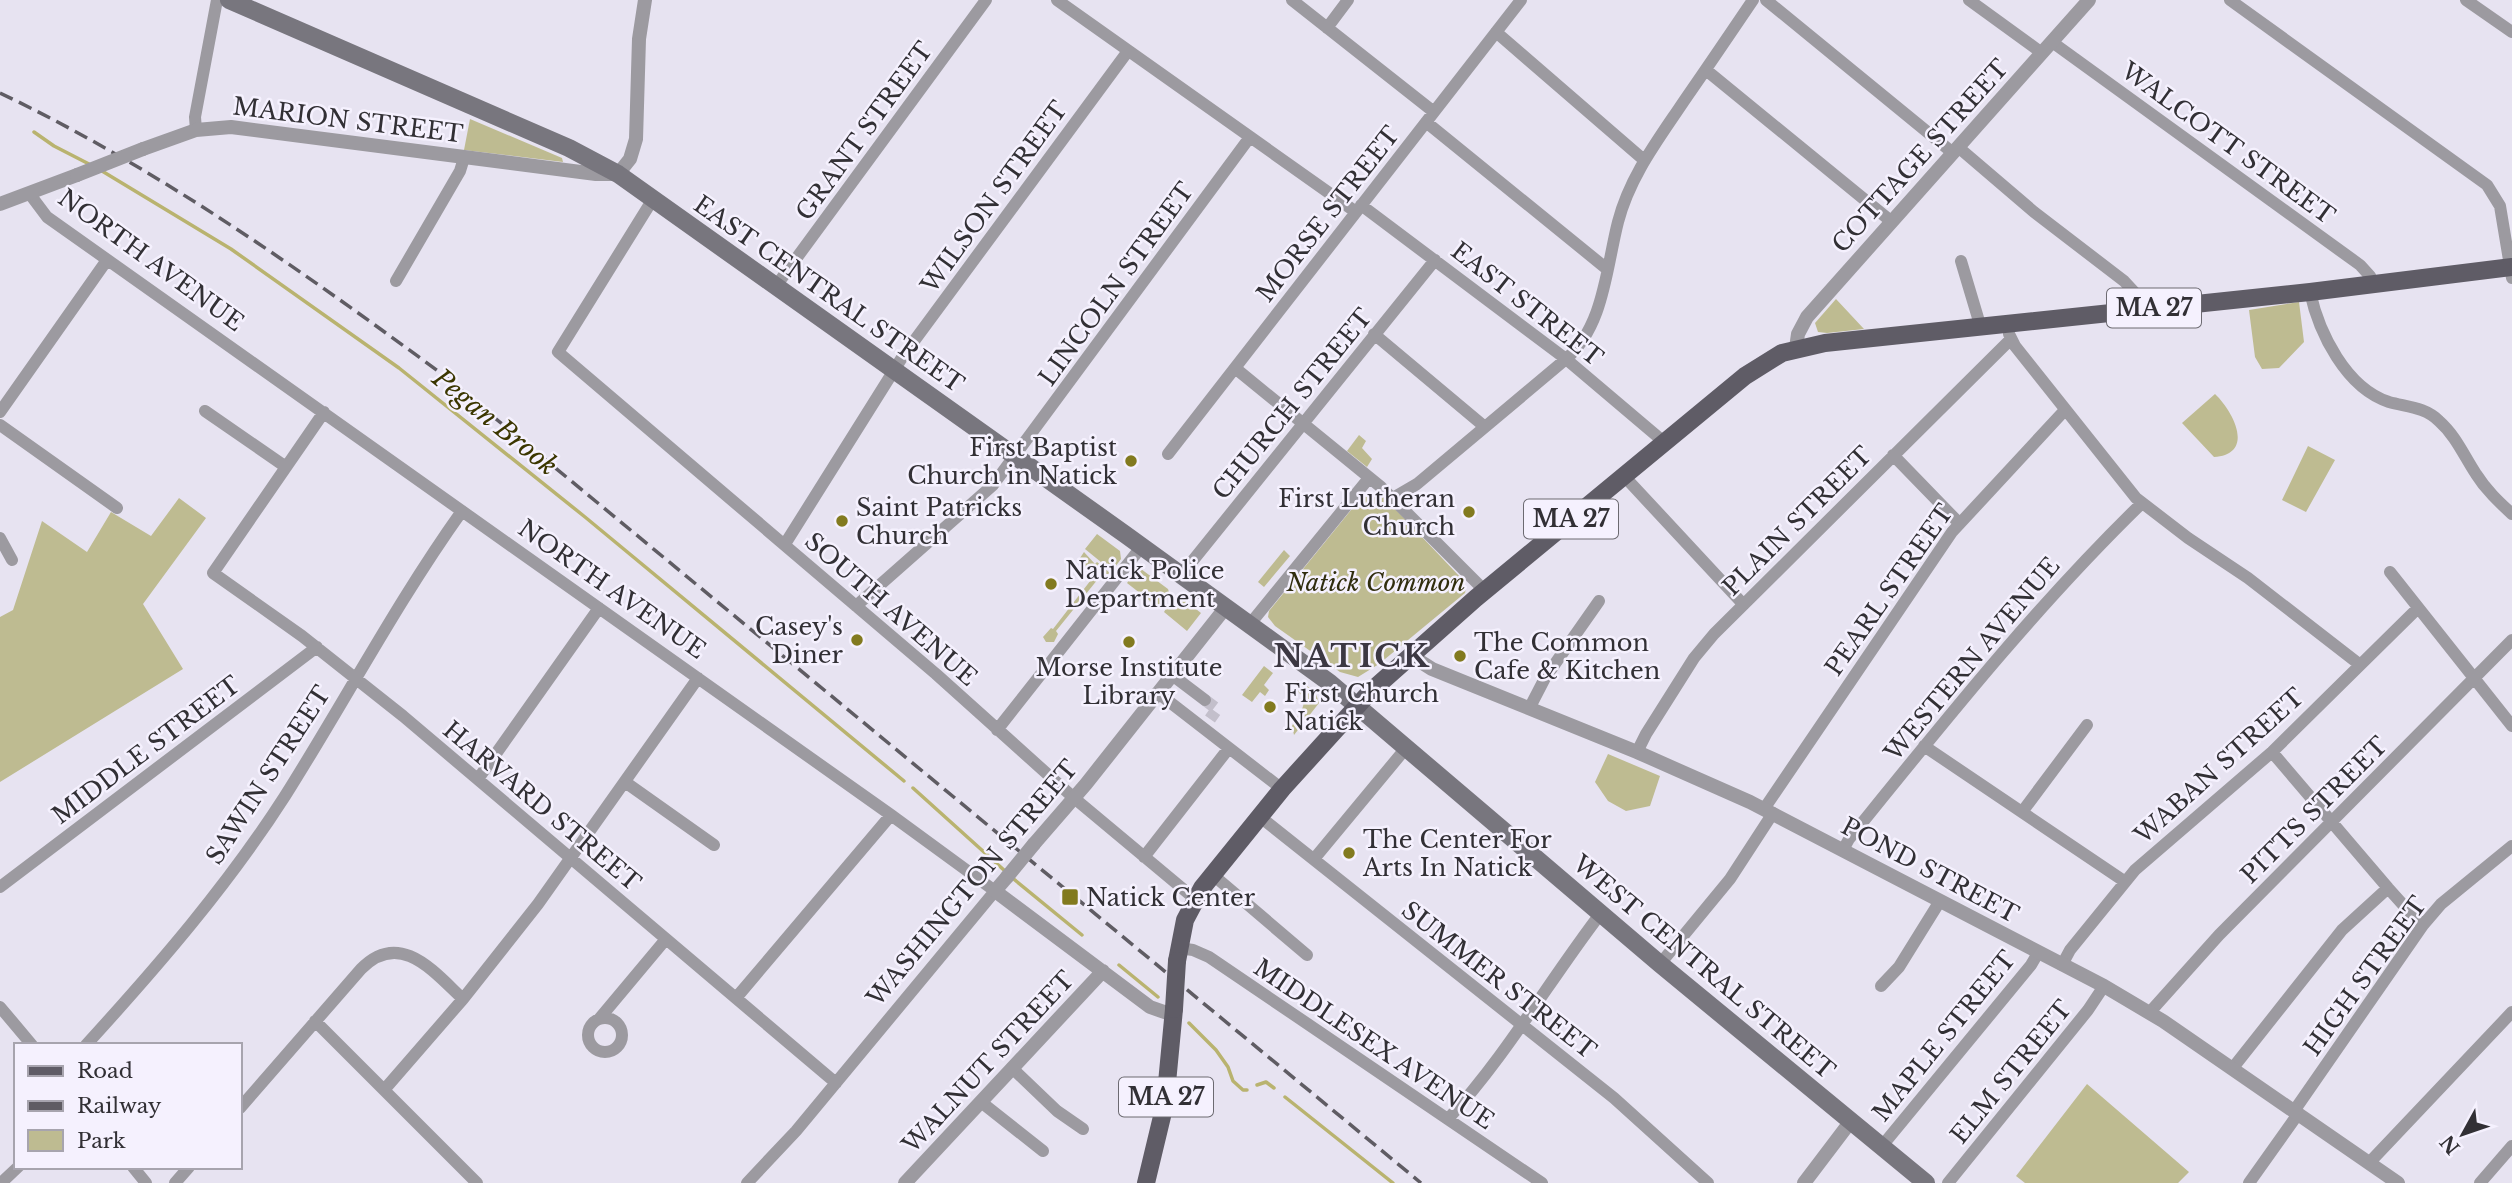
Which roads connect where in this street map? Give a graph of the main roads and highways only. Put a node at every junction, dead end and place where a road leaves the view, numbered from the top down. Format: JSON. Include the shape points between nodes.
{"nodes":[{"id":1,"x":229,"y":0,"type":"edge"},
{"id":2,"x":2511,"y":271,"type":"edge"},
{"id":3,"x":1357,"y":705,"type":"junction"},
{"id":4,"x":1146,"y":1183,"type":"edge"},
{"id":5,"x":1926,"y":1183,"type":"edge"}],
"edges":[{"from":1,"to":3,"type":"main road","name":"EAST CENTRAL STREET","via":[[569,148],[618,174],[1182,574]]},
{"from":2,"to":3,"type":"main road","number":"MA 27","via":[[2141,310],[2008,332],[1981,328],[1796,348],[1745,376],[1485,591]]},
{"from":3,"to":4,"type":"main road","number":"MA 27","bridge":true,"via":[[1259,816],[1195,899],[1185,920],[1167,1094]]},
{"from":3,"to":5,"type":"main road","name":"WEST CENTRAL STREET"}]}
